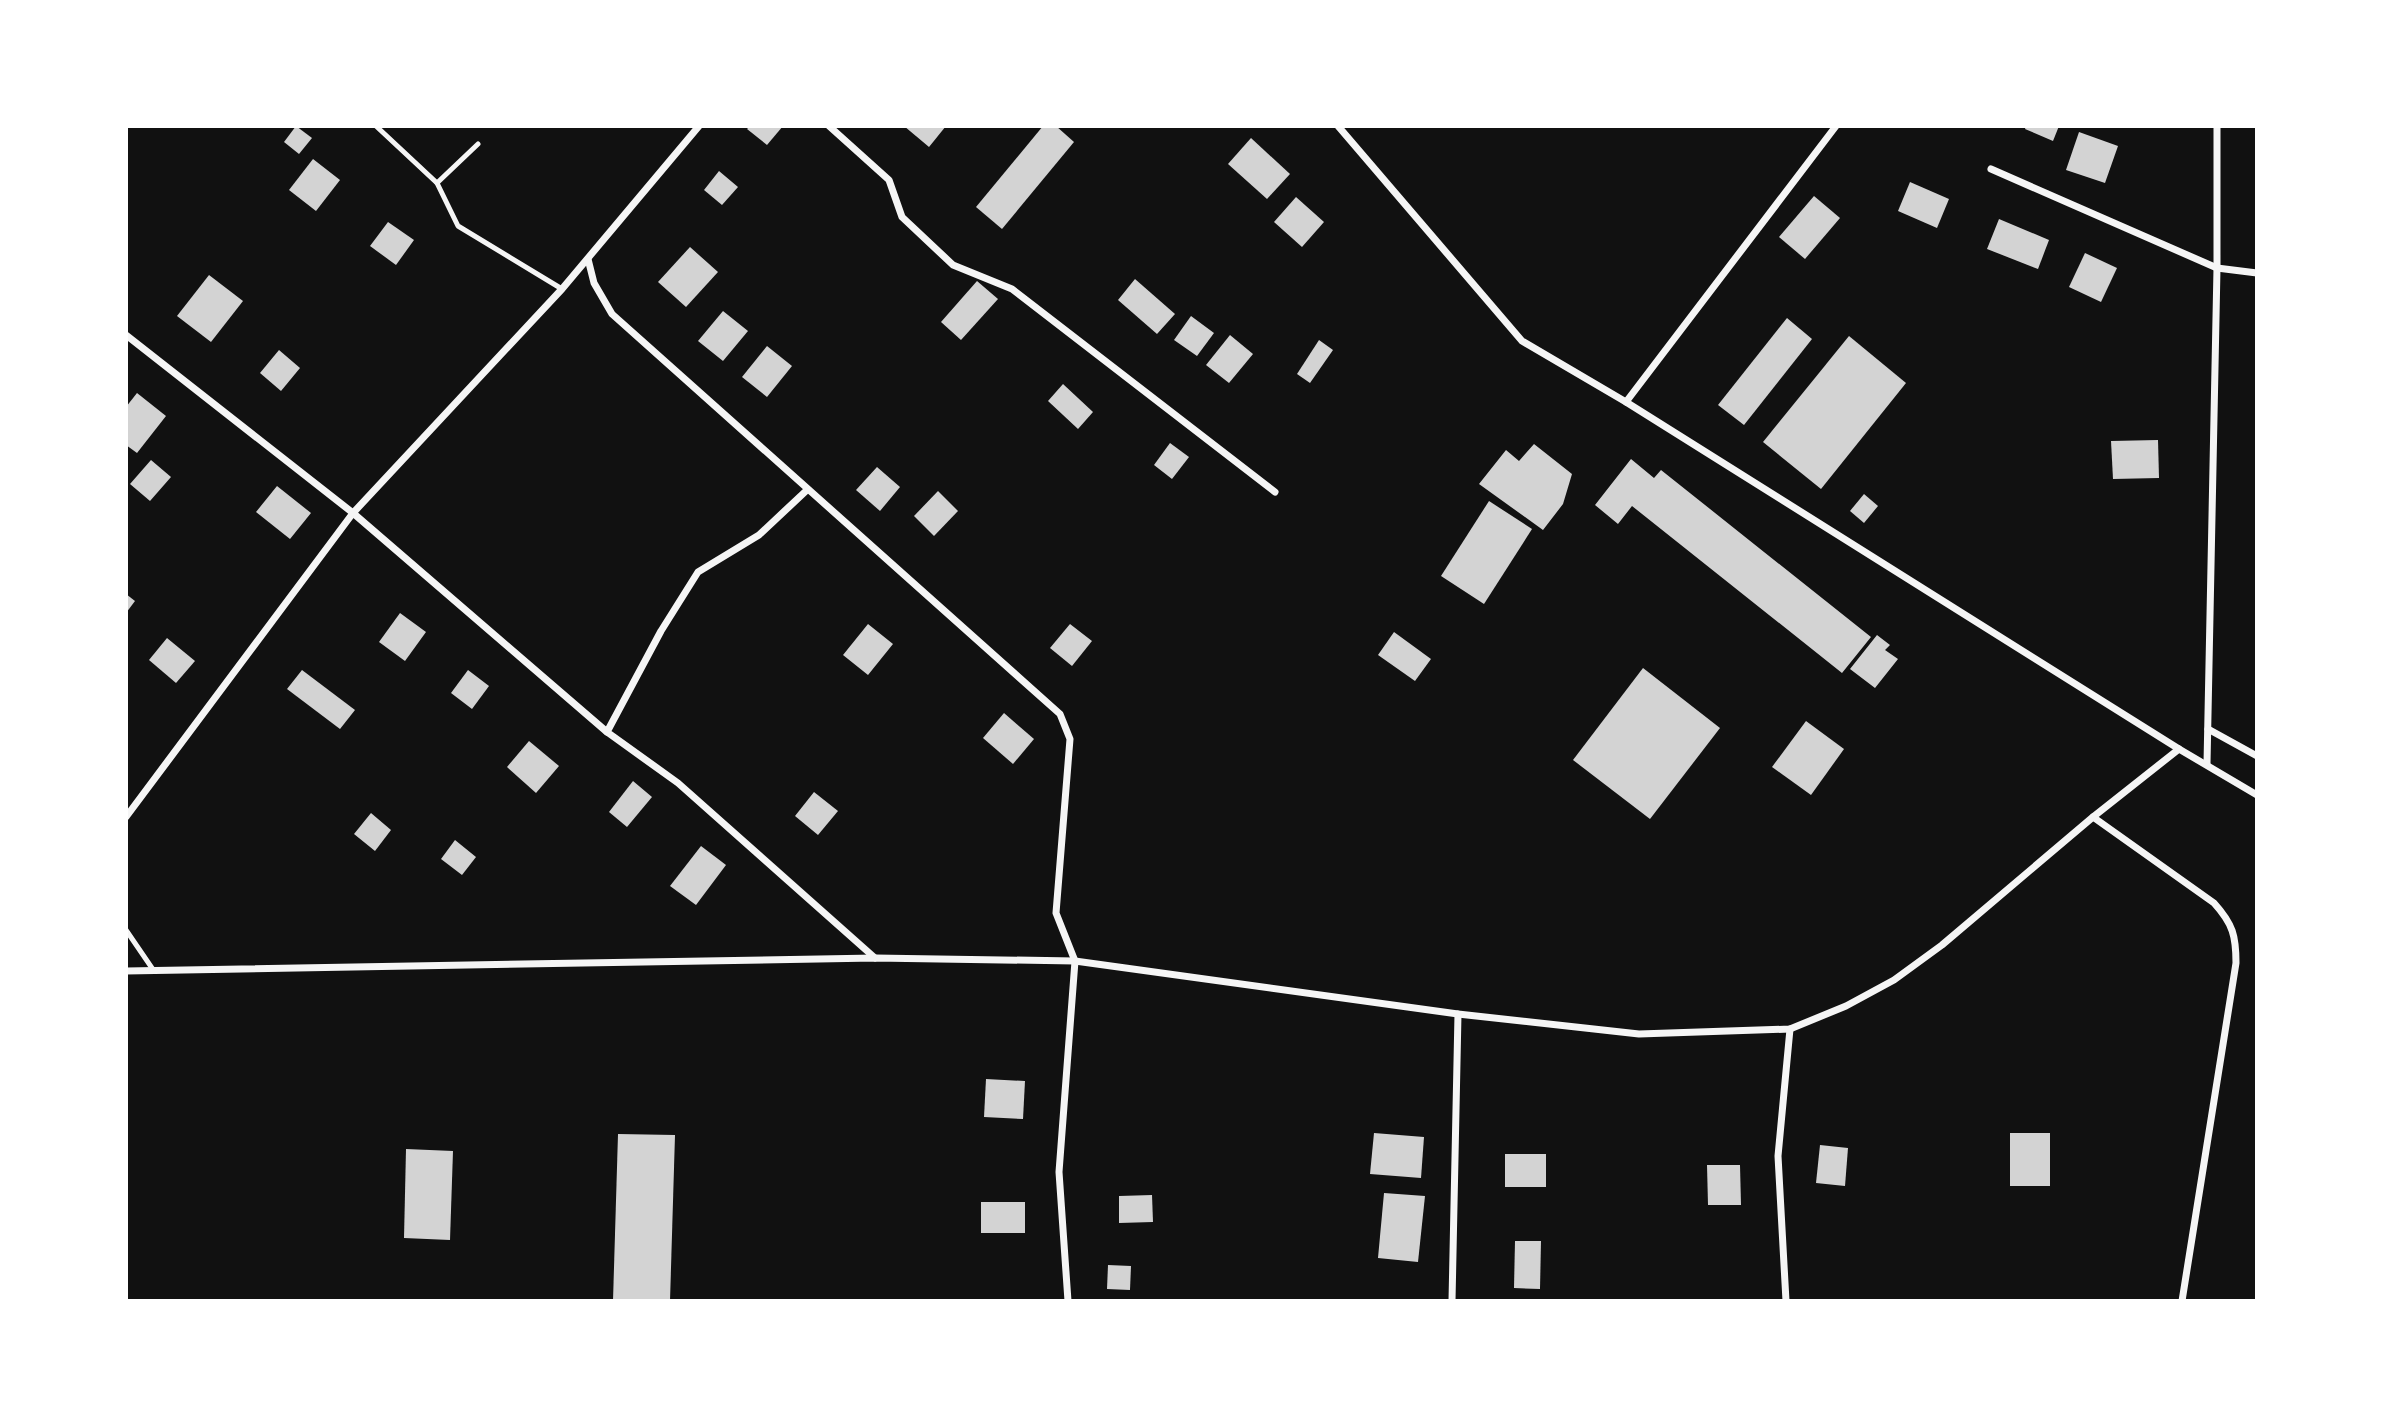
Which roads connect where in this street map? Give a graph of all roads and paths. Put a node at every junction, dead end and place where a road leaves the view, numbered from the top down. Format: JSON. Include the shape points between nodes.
{"nodes":[{"id":1,"x":376,"y":126,"type":"edge"},
{"id":2,"x":699,"y":126,"type":"edge"},
{"id":3,"x":830,"y":126,"type":"edge"},
{"id":4,"x":1338,"y":126,"type":"edge"},
{"id":5,"x":1836,"y":126,"type":"edge"},
{"id":6,"x":2217,"y":126,"type":"edge"},
{"id":7,"x":478,"y":144,"type":"dead end"},
{"id":8,"x":1991,"y":169,"type":"dead end"},
{"id":9,"x":436,"y":183,"type":"junction"},
{"id":10,"x":588,"y":259,"type":"junction"},
{"id":11,"x":2217,"y":268,"type":"junction"},
{"id":12,"x":2257,"y":273,"type":"edge"},
{"id":13,"x":562,"y":289,"type":"junction"},
{"id":14,"x":126,"y":335,"type":"edge"},
{"id":15,"x":1626,"y":402,"type":"junction"},
{"id":16,"x":807,"y":490,"type":"junction"},
{"id":17,"x":1275,"y":492,"type":"dead end"},
{"id":18,"x":353,"y":513,"type":"junction"},
{"id":19,"x":2208,"y":729,"type":"junction"},
{"id":20,"x":607,"y":732,"type":"junction"},
{"id":21,"x":2179,"y":749,"type":"junction"},
{"id":22,"x":2257,"y":756,"type":"edge"},
{"id":23,"x":2207,"y":764,"type":"junction"},
{"id":24,"x":2257,"y":795,"type":"edge"},
{"id":25,"x":126,"y":817,"type":"edge"},
{"id":26,"x":2093,"y":817,"type":"junction"},
{"id":27,"x":126,"y":930,"type":"edge"},
{"id":28,"x":875,"y":958,"type":"junction"},
{"id":29,"x":1074,"y":961,"type":"junction"},
{"id":30,"x":126,"y":971,"type":"edge"},
{"id":31,"x":154,"y":971,"type":"junction"},
{"id":32,"x":1458,"y":1014,"type":"junction"},
{"id":33,"x":1790,"y":1029,"type":"junction"},
{"id":34,"x":1068,"y":1301,"type":"edge"},
{"id":35,"x":1452,"y":1301,"type":"edge"},
{"id":36,"x":1786,"y":1301,"type":"edge"},
{"id":37,"x":2182,"y":1301,"type":"edge"}],
"edges":[{"from":1,"to":9,"type":"lane"},
{"from":2,"to":10,"type":"street"},
{"from":3,"to":17,"type":"street","via":[[889,180],[902,217],[953,265],[1012,289]]},
{"from":4,"to":15,"type":"street","via":[[1522,341]]},
{"from":5,"to":15,"type":"street"},
{"from":6,"to":11,"type":"street"},
{"from":7,"to":9,"type":"lane"},
{"from":8,"to":11,"type":"street"},
{"from":9,"to":13,"type":"lane","via":[[458,226]]},
{"from":10,"to":13,"type":"street"},
{"from":10,"to":16,"type":"street","via":[[594,283],[612,314]]},
{"from":11,"to":12,"type":"street"},
{"from":11,"to":19,"type":"street"},
{"from":13,"to":18,"type":"street"},
{"from":14,"to":18,"type":"street"},
{"from":15,"to":21,"type":"street"},
{"from":16,"to":20,"type":"street","via":[[759,534],[698,572]]},
{"from":16,"to":29,"type":"street","via":[[1060,714],[1070,739],[1056,913]]},
{"from":18,"to":20,"type":"street"},
{"from":18,"to":25,"type":"street"},
{"from":19,"to":22,"type":"street"},
{"from":19,"to":23,"type":"street"},
{"from":20,"to":28,"type":"street","via":[[678,783]]},
{"from":21,"to":23,"type":"street"},
{"from":21,"to":26,"type":"street"},
{"from":23,"to":24,"type":"street"},
{"from":26,"to":33,"type":"street","via":[[1894,980]]},
{"from":26,"to":37,"type":"street","via":[[2214,903],[2229,919],[2236,941]]},
{"from":27,"to":31,"type":"lane"},
{"from":28,"to":29,"type":"street"},
{"from":28,"to":31,"type":"street"},
{"from":29,"to":32,"type":"street"},
{"from":29,"to":34,"type":"street","via":[[1059,1172]]},
{"from":30,"to":31,"type":"street"},
{"from":32,"to":33,"type":"street","via":[[1639,1034]]},
{"from":32,"to":35,"type":"street"},
{"from":33,"to":36,"type":"street","via":[[1778,1156]]}]}
